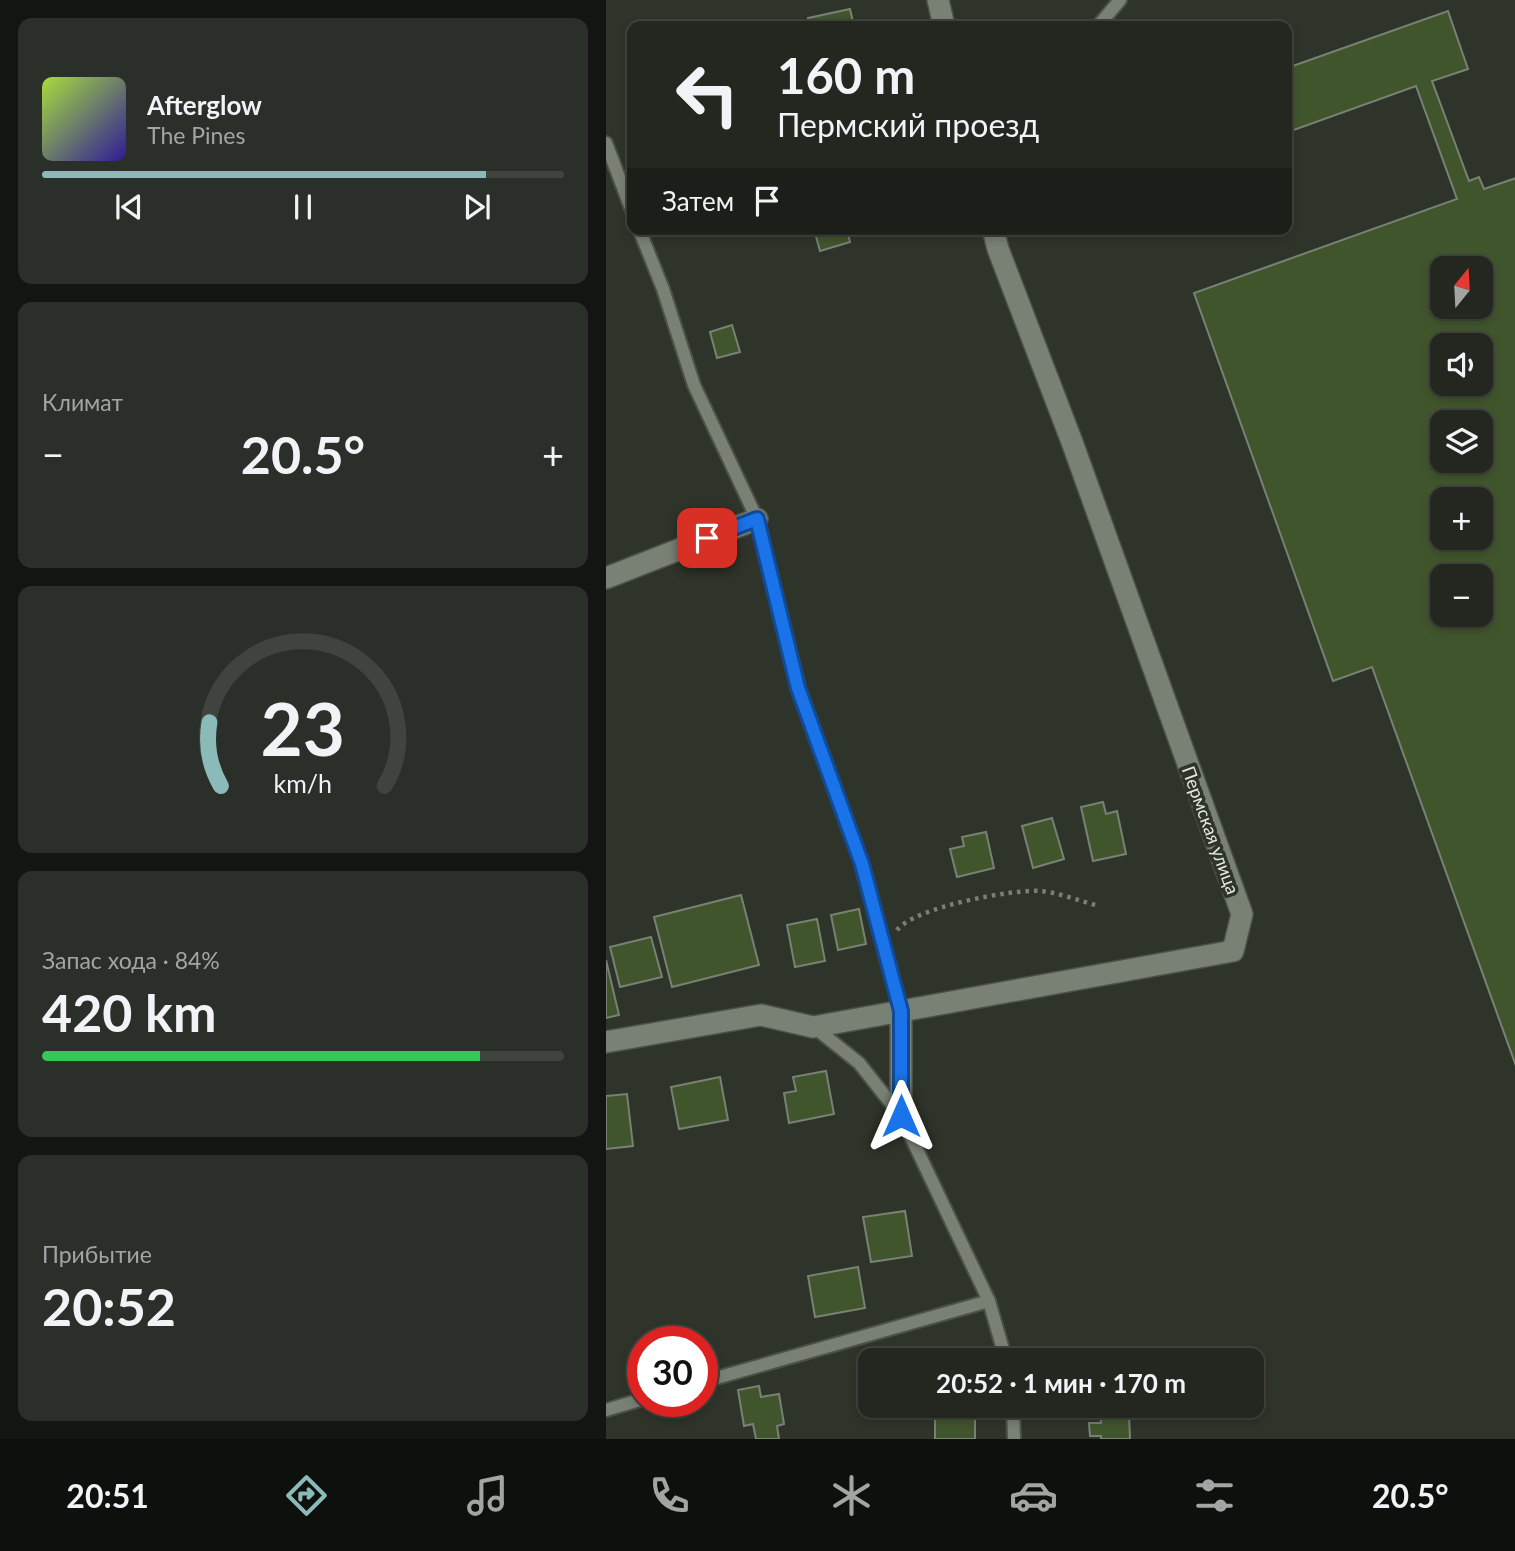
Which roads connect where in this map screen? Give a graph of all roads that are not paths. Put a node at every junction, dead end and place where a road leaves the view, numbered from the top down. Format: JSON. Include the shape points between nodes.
{"nodes":[{"id":1,"x":938,"y":0,"type":"edge"},
{"id":2,"x":1120,"y":0,"type":"edge"},
{"id":3,"x":943,"y":21,"type":"edge"},
{"id":4,"x":1102,"y":21,"type":"edge"},
{"id":5,"x":606,"y":143,"type":"edge"},
{"id":6,"x":627,"y":198,"type":"edge"},
{"id":7,"x":641,"y":235,"type":"edge"},
{"id":8,"x":995,"y":235,"type":"edge"},
{"id":9,"x":757,"y":519,"type":"junction"},
{"id":10,"x":606,"y":578,"type":"edge"},
{"id":11,"x":901,"y":1011,"type":"junction"},
{"id":12,"x":813,"y":1027,"type":"junction"},
{"id":13,"x":606,"y":1042,"type":"edge"},
{"id":14,"x":901,"y":1116,"type":"junction"},
{"id":15,"x":989,"y":1301,"type":"junction"},
{"id":16,"x":1003,"y":1348,"type":"edge"},
{"id":17,"x":718,"y":1377,"type":"edge"},
{"id":18,"x":627,"y":1404,"type":"edge"},
{"id":19,"x":606,"y":1410,"type":"edge"},
{"id":20,"x":1013,"y":1418,"type":"edge"},
{"id":21,"x":1014,"y":1439,"type":"edge"}],
"edges":[{"from":1,"to":3,"type":"street"},
{"from":2,"to":4,"type":"lane"},
{"from":5,"to":6,"type":"lane"},
{"from":7,"to":9,"type":"lane","via":[[694,385]]},
{"from":8,"to":11,"type":"street","name":"Пермская улица","via":[[1242,914],[1233,951]]},
{"from":9,"to":10,"type":"street"},
{"from":9,"to":11,"type":"lane","via":[[798,688],[862,864]]},
{"from":11,"to":12,"type":"street","name":"Пермская улица"},
{"from":11,"to":14,"type":"street"},
{"from":12,"to":13,"type":"street","name":"Пермская улица","via":[[761,1015]]},
{"from":12,"to":14,"type":"lane","via":[[859,1063]]},
{"from":14,"to":15,"type":"lane"},
{"from":15,"to":16,"type":"lane"},
{"from":15,"to":17,"type":"lane"},
{"from":18,"to":19,"type":"lane"},
{"from":20,"to":21,"type":"lane"}]}
